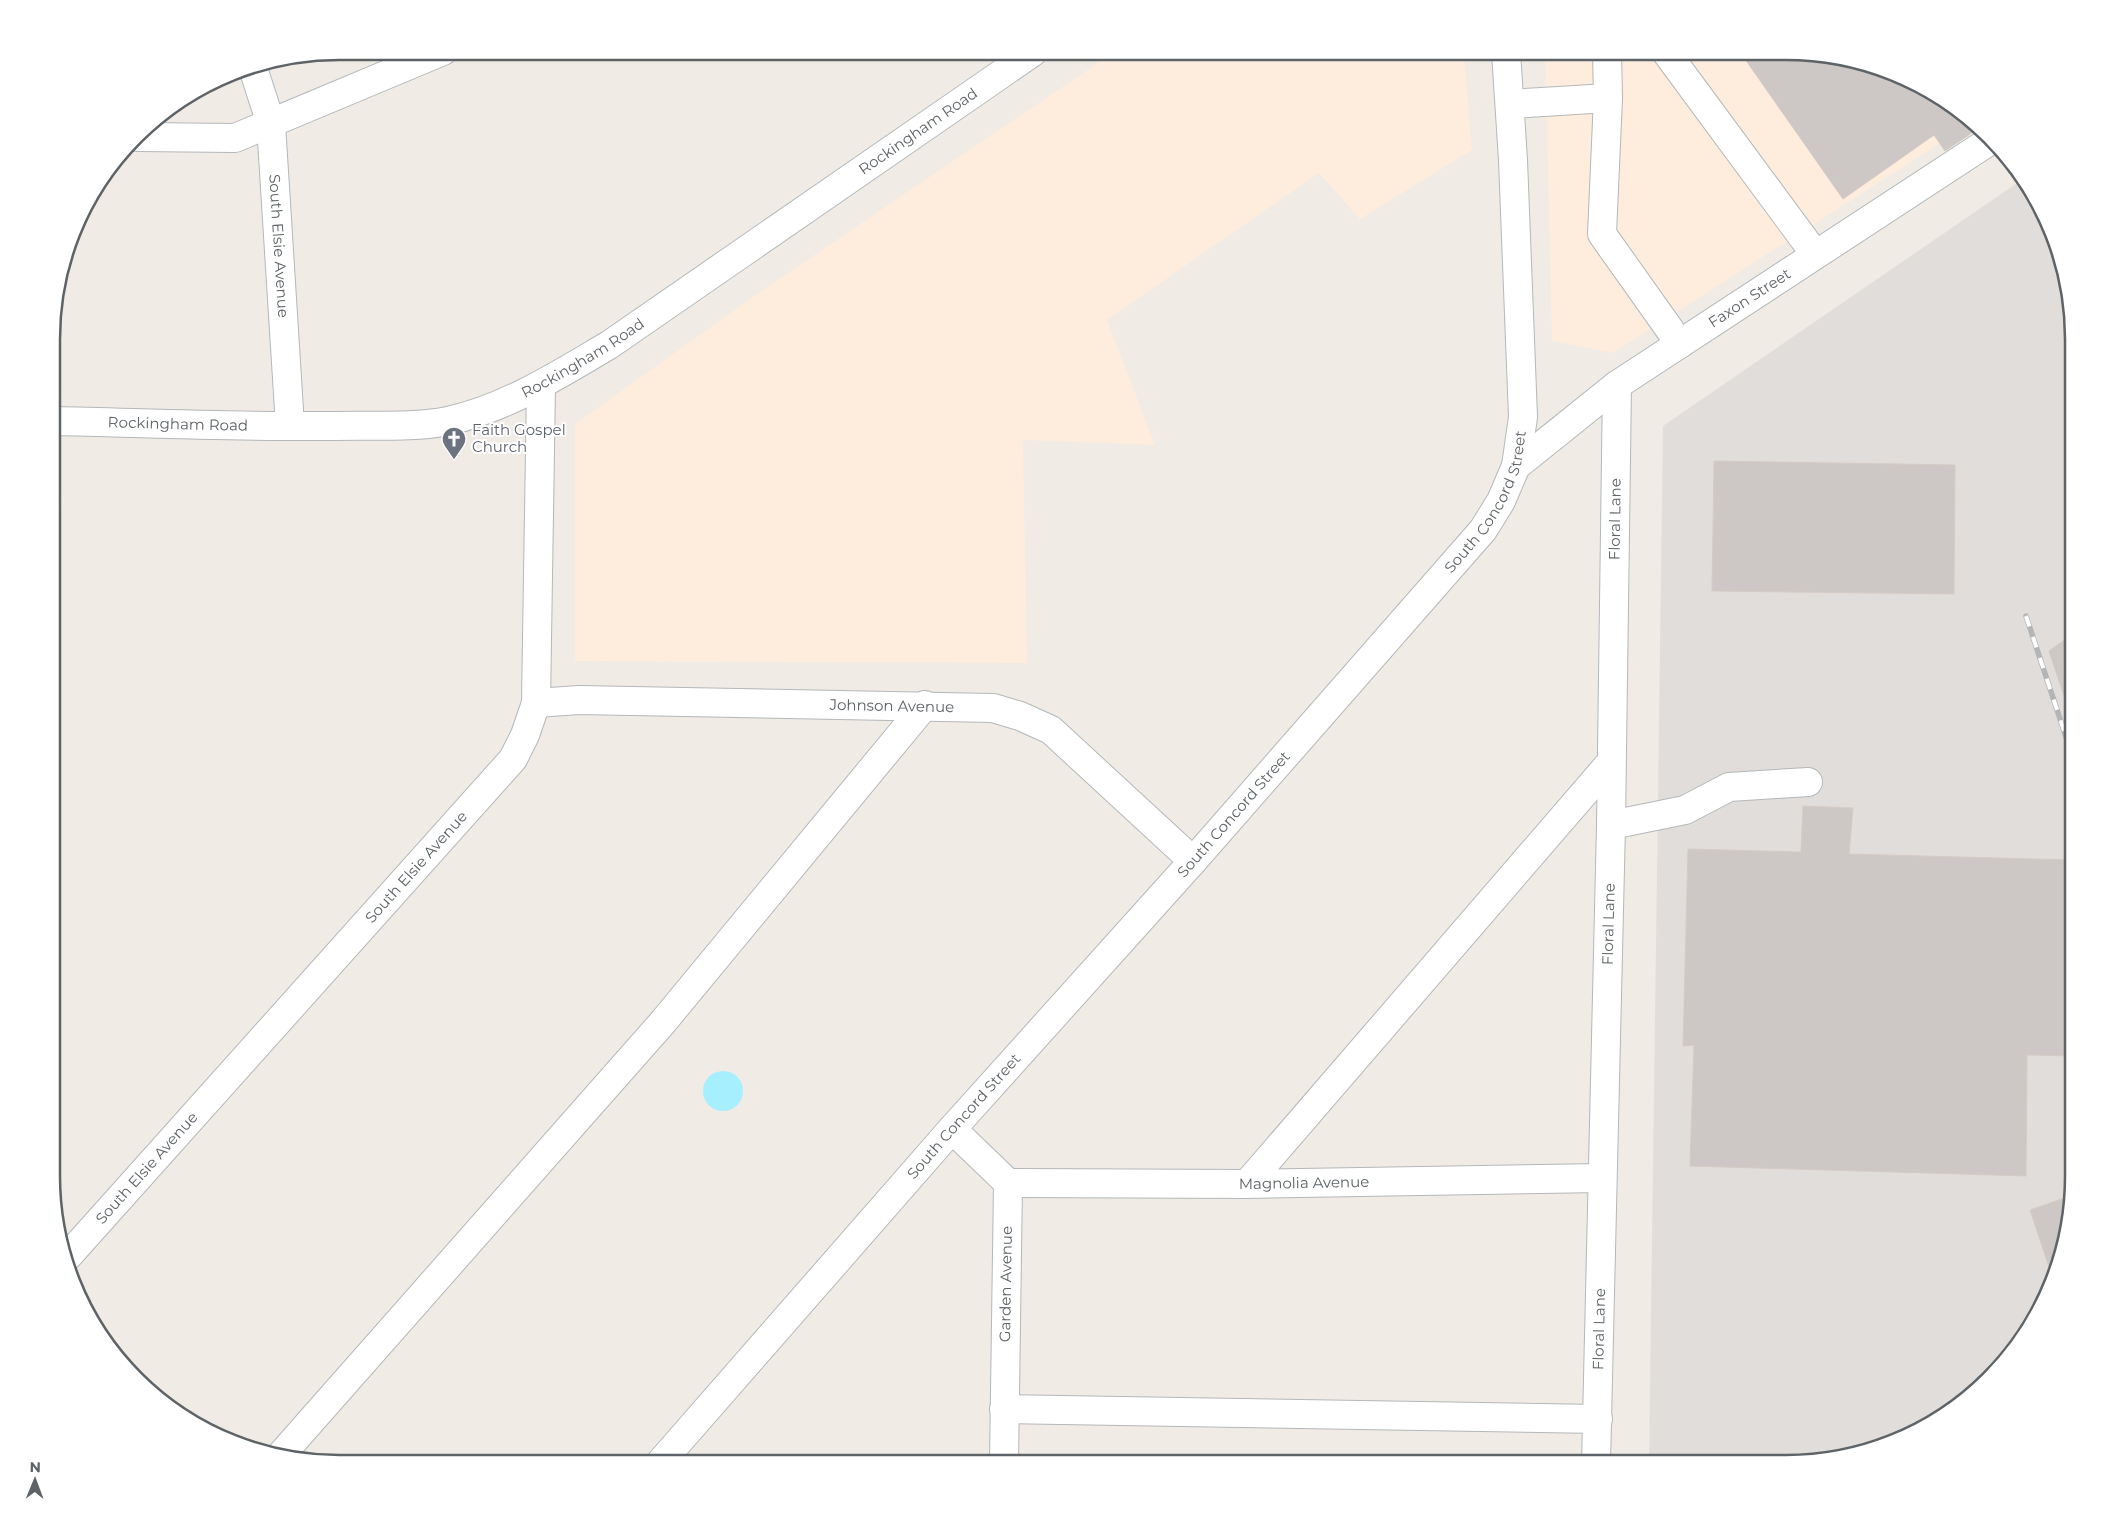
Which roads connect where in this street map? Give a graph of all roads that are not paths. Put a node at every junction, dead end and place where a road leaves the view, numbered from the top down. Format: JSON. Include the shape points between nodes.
{"nodes":[{"id":1,"x":422,"y":60,"type":"edge"},
{"id":2,"x":1021,"y":60,"type":"edge"},
{"id":3,"x":1507,"y":60,"type":"edge"},
{"id":4,"x":1607,"y":60,"type":"edge"},
{"id":5,"x":1672,"y":60,"type":"edge"},
{"id":6,"x":254,"y":74,"type":"edge"},
{"id":7,"x":1608,"y":98,"type":"junction"},
{"id":8,"x":1510,"y":104,"type":"junction"},
{"id":9,"x":271,"y":124,"type":"junction"},
{"id":10,"x":147,"y":137,"type":"edge"},
{"id":11,"x":1985,"y":144,"type":"edge"},
{"id":12,"x":1815,"y":254,"type":"junction"},
{"id":13,"x":1680,"y":344,"type":"junction"},
{"id":14,"x":1617,"y":385,"type":"junction"},
{"id":15,"x":541,"y":386,"type":"junction"},
{"id":16,"x":60,"y":421,"type":"edge"},
{"id":17,"x":290,"y":426,"type":"junction"},
{"id":18,"x":1516,"y":466,"type":"junction"},
{"id":19,"x":536,"y":703,"type":"junction"},
{"id":20,"x":925,"y":705,"type":"junction"},
{"id":21,"x":1611,"y":762,"type":"junction"},
{"id":22,"x":1808,"y":782,"type":"dead end"},
{"id":23,"x":1611,"y":825,"type":"junction"},
{"id":24,"x":1193,"y":861,"type":"junction"},
{"id":25,"x":952,"y":1129,"type":"junction"},
{"id":26,"x":1602,"y":1178,"type":"junction"},
{"id":27,"x":1008,"y":1183,"type":"junction"},
{"id":28,"x":1247,"y":1184,"type":"junction"},
{"id":29,"x":71,"y":1252,"type":"edge"},
{"id":30,"x":1004,"y":1409,"type":"junction"},
{"id":31,"x":1598,"y":1419,"type":"junction"},
{"id":32,"x":285,"y":1450,"type":"edge"},
{"id":33,"x":667,"y":1455,"type":"edge"},
{"id":34,"x":1004,"y":1455,"type":"edge"},
{"id":35,"x":1596,"y":1455,"type":"edge"}],
"edges":[{"from":1,"to":9,"type":"street"},
{"from":2,"to":15,"type":"street","name":"Rockingham Road","via":[[609,345]]},
{"from":3,"to":8,"type":"street","name":"South Concord Street"},
{"from":4,"to":7,"type":"street"},
{"from":5,"to":12,"type":"street"},
{"from":6,"to":9,"type":"street","name":"South Elsie Avenue"},
{"from":7,"to":8,"type":"street"},
{"from":7,"to":13,"type":"street","via":[[1602,234]]},
{"from":8,"to":18,"type":"street","name":"South Concord Street","via":[[1523,418]]},
{"from":9,"to":10,"type":"street","via":[[235,138]]},
{"from":9,"to":17,"type":"street","name":"South Elsie Avenue"},
{"from":11,"to":12,"type":"street","name":"Faxon Street"},
{"from":12,"to":13,"type":"street","name":"Faxon Street"},
{"from":13,"to":14,"type":"street","name":"Faxon Street"},
{"from":14,"to":18,"type":"street","name":"Faxon Street"},
{"from":14,"to":21,"type":"street","name":"Floral Lane"},
{"from":15,"to":17,"type":"street","name":"Rockingham Road","via":[[485,410],[447,421]]},
{"from":15,"to":19,"type":"street","name":"South Elsie Avenue"},
{"from":16,"to":17,"type":"street","name":"Rockingham Road"},
{"from":18,"to":24,"type":"street","name":"South Concord Street","via":[[1501,501],[1483,530]]},
{"from":19,"to":20,"type":"street","name":"Johnson Avenue","via":[[579,700]]},
{"from":19,"to":29,"type":"street","name":"South Elsie Avenue","via":[[513,759]]},
{"from":20,"to":24,"type":"street","name":"Johnson Avenue","via":[[993,708],[1051,730]]},
{"from":20,"to":32,"type":"street","via":[[663,1022]]},
{"from":21,"to":23,"type":"street","name":"Floral Lane"},
{"from":21,"to":28,"type":"street"},
{"from":22,"to":23,"type":"street","via":[[1729,787],[1685,810]]},
{"from":23,"to":26,"type":"street","name":"Floral Lane"},
{"from":24,"to":25,"type":"street","name":"South Concord Street"},
{"from":25,"to":27,"type":"street"},
{"from":25,"to":33,"type":"street","name":"South Concord Street"},
{"from":26,"to":28,"type":"street","name":"Magnolia Avenue"},
{"from":26,"to":31,"type":"street","name":"Floral Lane"},
{"from":27,"to":28,"type":"street","name":"Magnolia Avenue"},
{"from":27,"to":30,"type":"street","name":"Garden Avenue"},
{"from":30,"to":31,"type":"street"},
{"from":30,"to":34,"type":"street","name":"Garden Avenue"},
{"from":31,"to":35,"type":"street","name":"Floral Lane"}]}
